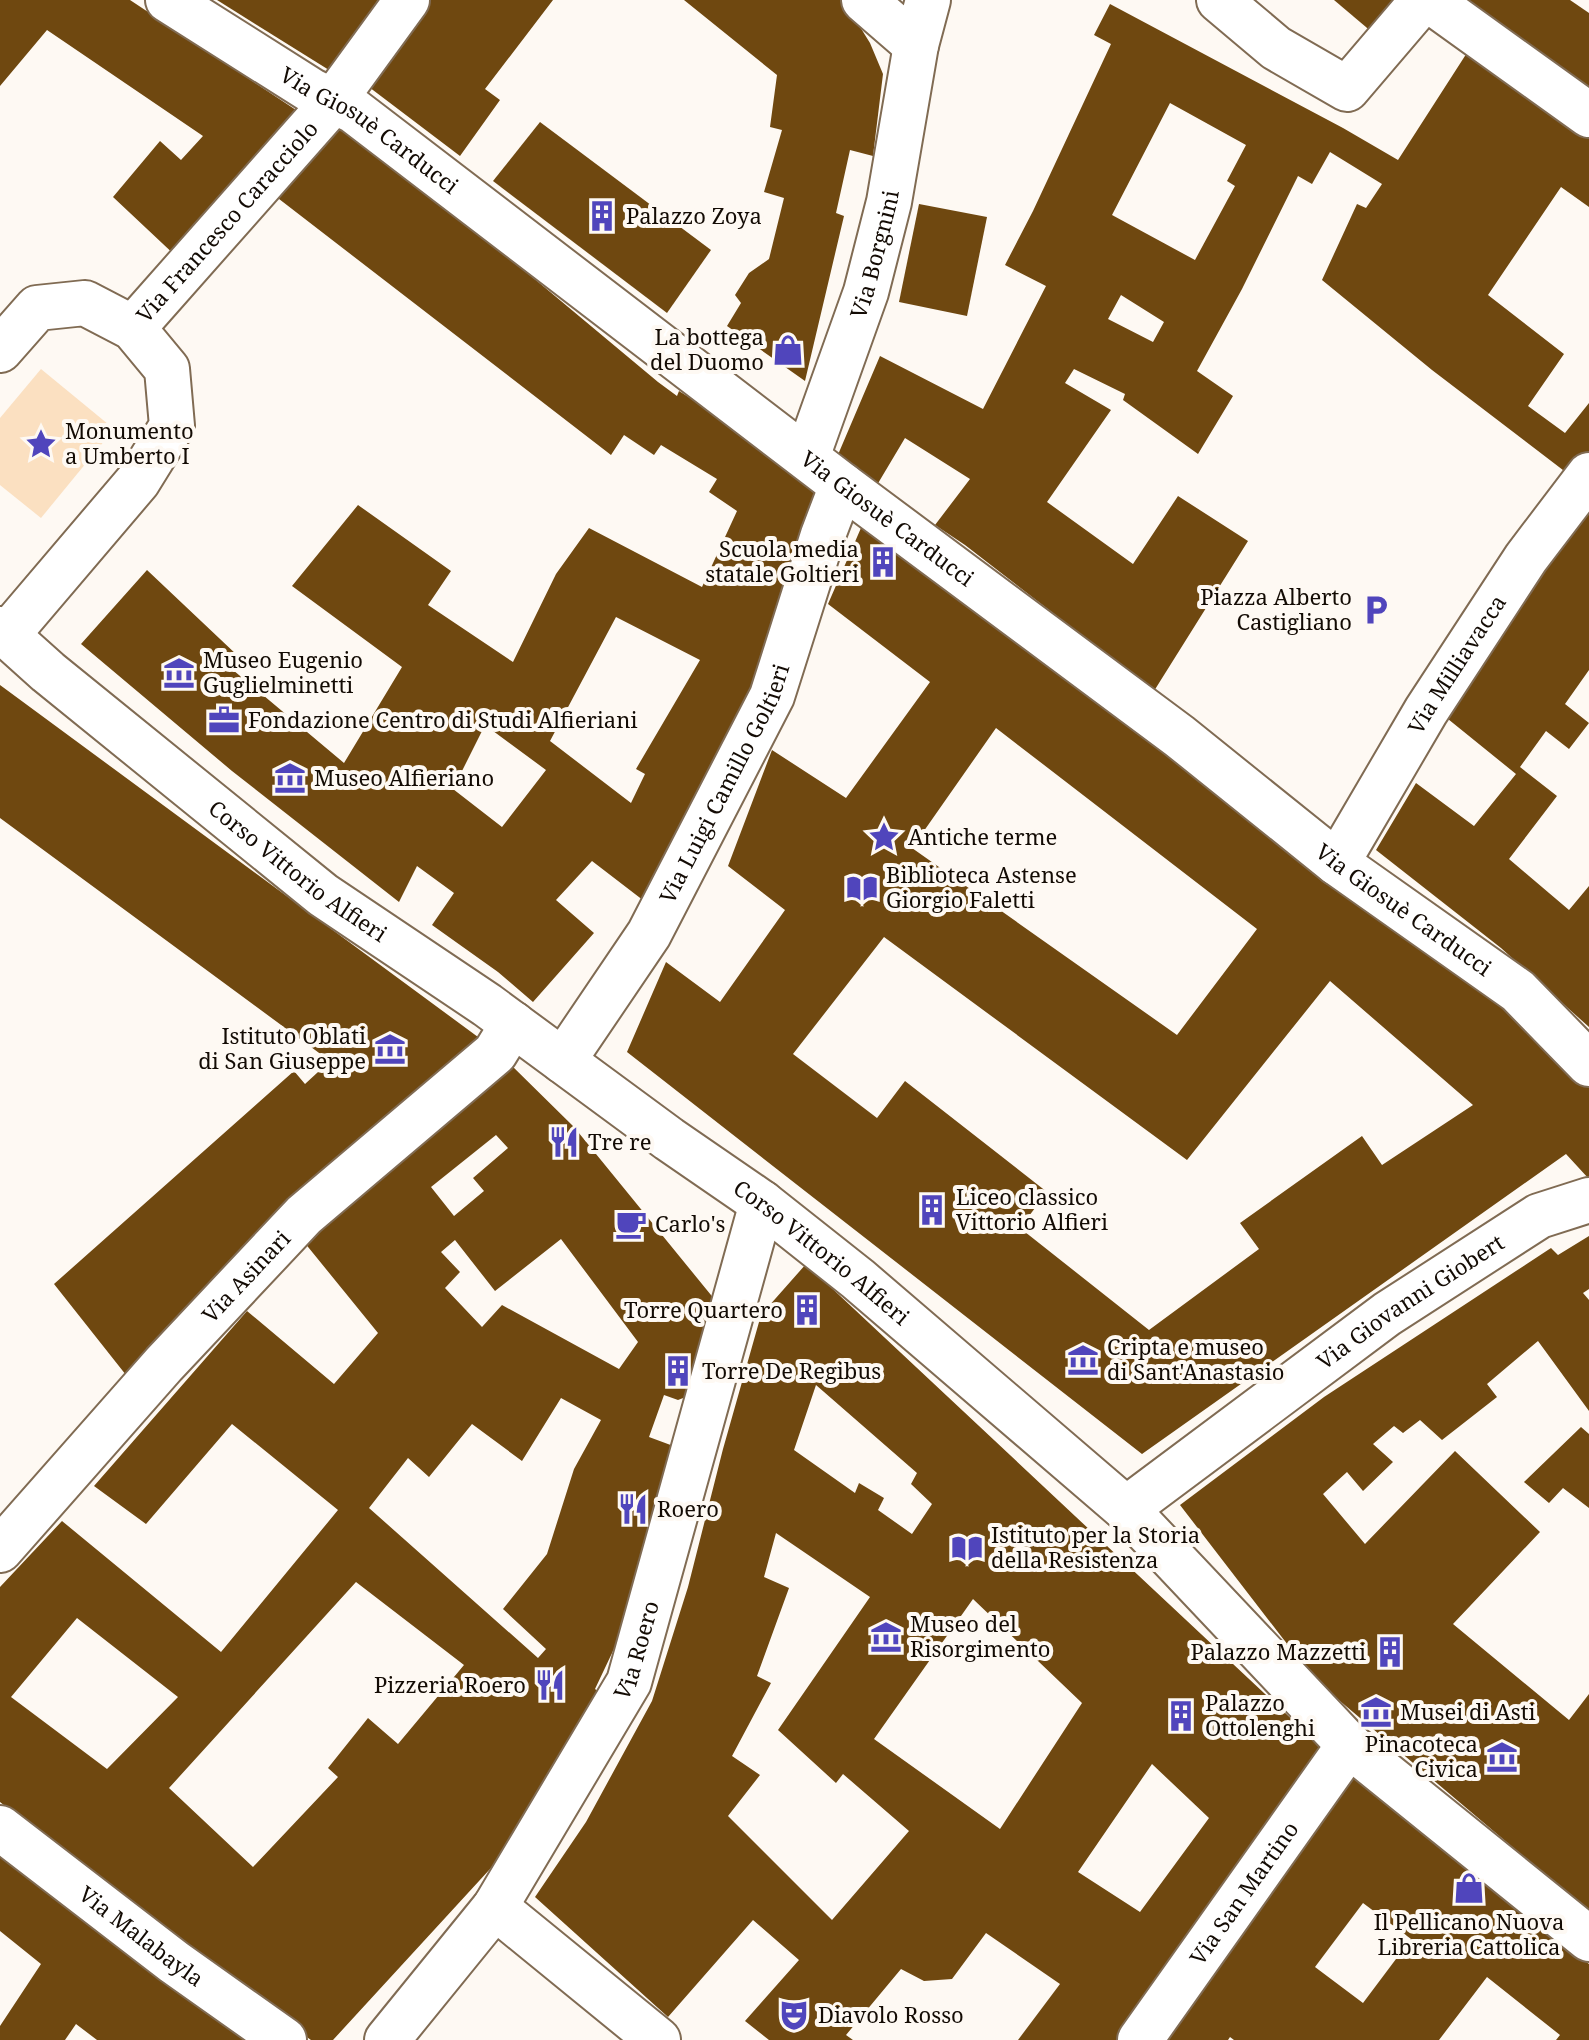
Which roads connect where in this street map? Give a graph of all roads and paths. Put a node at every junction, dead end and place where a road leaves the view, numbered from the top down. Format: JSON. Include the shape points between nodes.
{"nodes":[{"id":1,"x":168,"y":0,"type":"edge"},
{"id":2,"x":407,"y":0,"type":"edge"},
{"id":3,"x":864,"y":0,"type":"edge"},
{"id":4,"x":928,"y":0,"type":"edge"},
{"id":5,"x":1219,"y":0,"type":"edge"},
{"id":6,"x":1426,"y":0,"type":"edge"},
{"id":7,"x":916,"y":45,"type":"junction"},
{"id":8,"x":332,"y":103,"type":"junction"},
{"id":9,"x":1589,"y":115,"type":"edge"},
{"id":10,"x":133,"y":328,"type":"junction"},
{"id":11,"x":0,"y":350,"type":"edge"},
{"id":12,"x":807,"y":457,"type":"junction"},
{"id":13,"x":1589,"y":475,"type":"edge"},
{"id":14,"x":842,"y":485,"type":"junction"},
{"id":15,"x":3,"y":632,"type":"edge"},
{"id":16,"x":1337,"y":863,"type":"junction"},
{"id":17,"x":513,"y":1024,"type":"junction"},
{"id":18,"x":563,"y":1061,"type":"junction"},
{"id":19,"x":1589,"y":1064,"type":"edge"},
{"id":20,"x":1589,"y":1200,"type":"edge"},
{"id":21,"x":762,"y":1203,"type":"junction"},
{"id":22,"x":1126,"y":1509,"type":"junction"},
{"id":23,"x":0,"y":1550,"type":"edge"},
{"id":24,"x":1349,"y":1745,"type":"junction"},
{"id":25,"x":0,"y":1828,"type":"edge"},
{"id":26,"x":495,"y":1907,"type":"junction"},
{"id":27,"x":1589,"y":1939,"type":"edge"},
{"id":28,"x":284,"y":2040,"type":"edge"},
{"id":29,"x":387,"y":2040,"type":"edge"},
{"id":30,"x":658,"y":2040,"type":"edge"},
{"id":31,"x":1140,"y":2040,"type":"edge"}],
"edges":[{"from":1,"to":8,"type":"street","name":"Via Giosuè Carducci"},
{"from":2,"to":8,"type":"street","name":"Via Francesco Caracciolo"},
{"from":3,"to":7,"type":"street"},
{"from":4,"to":7,"type":"street","name":"Via Borgnini"},
{"from":5,"to":6,"type":"street","via":[[1276,48],[1347,89]]},
{"from":6,"to":9,"type":"street"},
{"from":7,"to":12,"type":"street","name":"Via Borgnini","via":[[889,202],[866,292]]},
{"from":8,"to":10,"type":"street","name":"Via Francesco Caracciolo"},
{"from":8,"to":12,"type":"street","name":"Via Giosuè Carducci","via":[[354,111]]},
{"from":10,"to":11,"type":"street","via":[[85,303],[37,308]]},
{"from":10,"to":15,"type":"street","via":[[167,369],[172,426],[138,481]]},
{"from":12,"to":14,"type":"street","name":"Via Giosuè Carducci"},
{"from":13,"to":16,"type":"street","name":"Via Milliavacca","via":[[1526,558],[1426,711]]},
{"from":14,"to":16,"type":"street","name":"Via Giosuè Carducci","via":[[1179,736]]},
{"from":14,"to":18,"type":"street","name":"Via Luigi Camillo Goltieri","via":[[772,696],[649,934]]},
{"from":15,"to":17,"type":"street","name":"Corso Vittorio Alfieri","via":[[323,895]]},
{"from":16,"to":19,"type":"street","name":"Via Giosuè Carducci","via":[[1518,991]]},
{"from":17,"to":18,"type":"street","name":"Corso Vittorio Alfieri"},
{"from":17,"to":23,"type":"street","name":"Via Asinari","via":[[495,1053],[304,1215]]},
{"from":18,"to":21,"type":"street","name":"Corso Vittorio Alfieri"},
{"from":20,"to":22,"type":"street","name":"Via Giovanni Giobert","via":[[1539,1216],[1387,1314]]},
{"from":21,"to":22,"type":"street","name":"Corso Vittorio Alfieri"},
{"from":21,"to":26,"type":"street","name":"Via Roero","via":[[629,1682]]},
{"from":22,"to":24,"type":"street","name":"Corso Vittorio Alfieri"},
{"from":24,"to":27,"type":"street","name":"Corso Vittorio Alfieri"},
{"from":24,"to":31,"type":"street","name":"Via San Martino"},
{"from":25,"to":28,"type":"street","name":"Via Malabayla"},
{"from":26,"to":29,"type":"street","name":"Via Roero"},
{"from":26,"to":30,"type":"street"}]}
